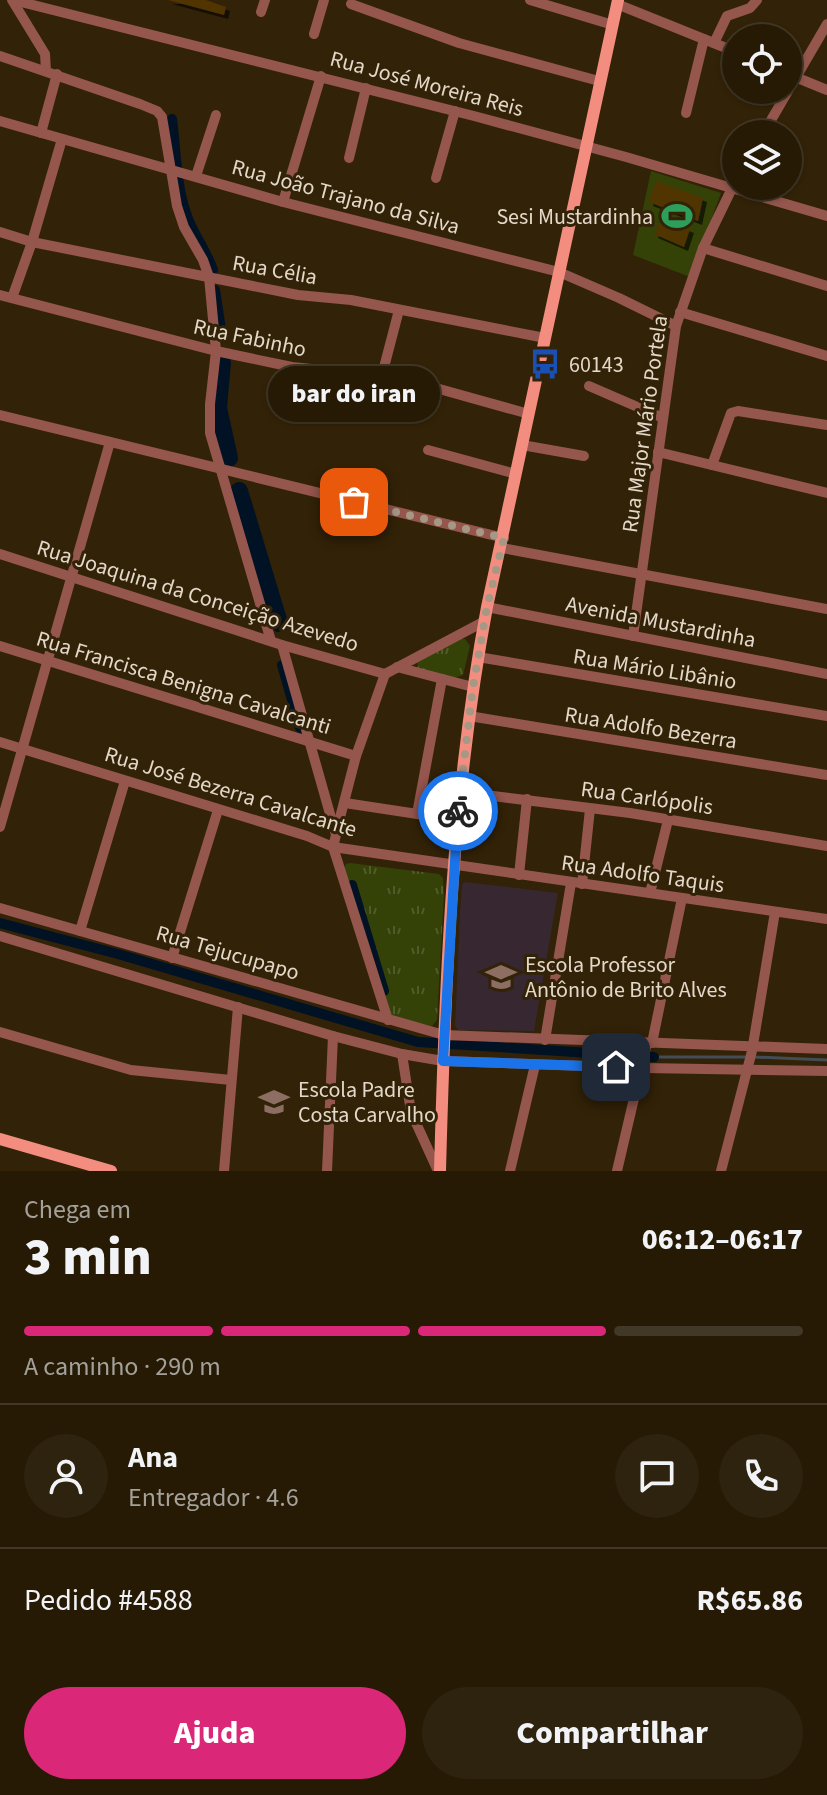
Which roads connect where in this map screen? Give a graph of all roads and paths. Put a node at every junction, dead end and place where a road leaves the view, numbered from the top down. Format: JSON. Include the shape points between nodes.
{"nodes":[{"id":1,"x":12,"y":0,"type":"edge"},
{"id":2,"x":265,"y":0,"type":"edge"},
{"id":3,"x":324,"y":0,"type":"edge"},
{"id":4,"x":530,"y":0,"type":"edge"},
{"id":5,"x":757,"y":0,"type":"edge"},
{"id":6,"x":618,"y":2,"type":"edge"},
{"id":7,"x":351,"y":4,"type":"dead end"},
{"id":8,"x":261,"y":12,"type":"dead end"},
{"id":9,"x":827,"y":24,"type":"edge"},
{"id":10,"x":613,"y":25,"type":"junction"},
{"id":11,"x":314,"y":34,"type":"dead end"},
{"id":12,"x":709,"y":41,"type":"junction"},
{"id":13,"x":722,"y":46,"type":"edge"},
{"id":14,"x":0,"y":56,"type":"edge"},
{"id":15,"x":802,"y":61,"type":"edge"},
{"id":16,"x":52,"y":73,"type":"junction"},
{"id":17,"x":321,"y":76,"type":"junction"},
{"id":18,"x":802,"y":80,"type":"edge"},
{"id":19,"x":599,"y":81,"type":"junction"},
{"id":20,"x":366,"y":88,"type":"junction"},
{"id":21,"x":827,"y":90,"type":"edge"},
{"id":22,"x":455,"y":111,"type":"junction"},
{"id":23,"x":686,"y":113,"type":"dead end"},
{"id":24,"x":216,"y":115,"type":"dead end"},
{"id":25,"x":0,"y":121,"type":"edge"},
{"id":26,"x":41,"y":133,"type":"junction"},
{"id":27,"x":62,"y":139,"type":"junction"},
{"id":28,"x":587,"y":147,"type":"junction"},
{"id":29,"x":349,"y":158,"type":"dead end"},
{"id":30,"x":171,"y":169,"type":"junction"},
{"id":31,"x":196,"y":176,"type":"junction"},
{"id":32,"x":436,"y":178,"type":"dead end"},
{"id":33,"x":722,"y":181,"type":"edge"},
{"id":34,"x":726,"y":200,"type":"edge"},
{"id":35,"x":780,"y":200,"type":"edge"},
{"id":36,"x":283,"y":202,"type":"junction"},
{"id":37,"x":827,"y":216,"type":"edge"},
{"id":38,"x":0,"y":232,"type":"edge"},
{"id":39,"x":32,"y":242,"type":"junction"},
{"id":40,"x":703,"y":248,"type":"junction"},
{"id":41,"x":559,"y":272,"type":"junction"},
{"id":42,"x":209,"y":277,"type":"junction"},
{"id":43,"x":827,"y":286,"type":"edge"},
{"id":44,"x":0,"y":295,"type":"edge"},
{"id":45,"x":12,"y":298,"type":"junction"},
{"id":46,"x":399,"y":310,"type":"junction"},
{"id":47,"x":680,"y":312,"type":"junction"},
{"id":48,"x":676,"y":326,"type":"junction"},
{"id":49,"x":545,"y":338,"type":"junction"},
{"id":50,"x":216,"y":351,"type":"junction"},
{"id":51,"x":827,"y":356,"type":"edge"},
{"id":52,"x":382,"y":375,"type":"junction"},
{"id":53,"x":589,"y":386,"type":"dead end"},
{"id":54,"x":529,"y":414,"type":"junction"},
{"id":55,"x":0,"y":415,"type":"edge"},
{"id":56,"x":663,"y":418,"type":"junction"},
{"id":57,"x":827,"y":425,"type":"edge"},
{"id":58,"x":110,"y":442,"type":"junction"},
{"id":59,"x":522,"y":445,"type":"junction"},
{"id":60,"x":428,"y":450,"type":"dead end"},
{"id":61,"x":658,"y":452,"type":"junction"},
{"id":62,"x":584,"y":456,"type":"dead end"},
{"id":63,"x":712,"y":465,"type":"junction"},
{"id":64,"x":222,"y":471,"type":"junction"},
{"id":65,"x":516,"y":474,"type":"junction"},
{"id":66,"x":827,"y":493,"type":"edge"},
{"id":67,"x":503,"y":543,"type":"junction"},
{"id":68,"x":0,"y":554,"type":"edge"},
{"id":69,"x":643,"y":576,"type":"junction"},
{"id":70,"x":73,"y":578,"type":"junction"},
{"id":71,"x":487,"y":607,"type":"junction"},
{"id":72,"x":827,"y":609,"type":"edge"},
{"id":73,"x":485,"y":621,"type":"junction"},
{"id":74,"x":633,"y":636,"type":"junction"},
{"id":75,"x":277,"y":643,"type":"junction"},
{"id":76,"x":0,"y":646,"type":"edge"},
{"id":77,"x":478,"y":657,"type":"junction"},
{"id":78,"x":49,"y":662,"type":"junction"},
{"id":79,"x":397,"y":667,"type":"junction"},
{"id":80,"x":385,"y":674,"type":"junction"},
{"id":81,"x":827,"y":674,"type":"edge"},
{"id":82,"x":442,"y":679,"type":"junction"},
{"id":83,"x":473,"y":687,"type":"junction"},
{"id":84,"x":469,"y":716,"type":"junction"},
{"id":85,"x":827,"y":716,"type":"edge"},
{"id":86,"x":0,"y":742,"type":"edge"},
{"id":87,"x":309,"y":742,"type":"junction"},
{"id":88,"x":21,"y":748,"type":"junction"},
{"id":89,"x":356,"y":756,"type":"junction"},
{"id":90,"x":827,"y":775,"type":"edge"},
{"id":91,"x":125,"y":781,"type":"junction"},
{"id":92,"x":461,"y":792,"type":"junction"},
{"id":93,"x":527,"y":799,"type":"junction"},
{"id":94,"x":345,"y":803,"type":"junction"},
{"id":95,"x":590,"y":809,"type":"junction"},
{"id":96,"x":218,"y":810,"type":"junction"},
{"id":97,"x":417,"y":814,"type":"junction"},
{"id":98,"x":457,"y":820,"type":"junction"},
{"id":99,"x":668,"y":820,"type":"junction"},
{"id":100,"x":0,"y":827,"type":"edge"},
{"id":101,"x":336,"y":835,"type":"junction"},
{"id":102,"x":827,"y":846,"type":"edge"},
{"id":103,"x":333,"y":847,"type":"junction"},
{"id":104,"x":453,"y":865,"type":"junction"},
{"id":105,"x":519,"y":875,"type":"junction"},
{"id":106,"x":576,"y":884,"type":"junction"},
{"id":107,"x":650,"y":893,"type":"junction"},
{"id":108,"x":682,"y":898,"type":"junction"},
{"id":109,"x":0,"y":908,"type":"edge"},
{"id":110,"x":775,"y":912,"type":"junction"},
{"id":111,"x":827,"y":919,"type":"edge"},
{"id":112,"x":80,"y":931,"type":"junction"},
{"id":113,"x":0,"y":936,"type":"edge"},
{"id":114,"x":172,"y":958,"type":"junction"},
{"id":115,"x":238,"y":1007,"type":"junction"},
{"id":116,"x":388,"y":1020,"type":"junction"},
{"id":117,"x":0,"y":1032,"type":"edge"},
{"id":118,"x":333,"y":1036,"type":"junction"},
{"id":119,"x":444,"y":1037,"type":"junction"},
{"id":120,"x":545,"y":1040,"type":"junction"},
{"id":121,"x":649,"y":1044,"type":"junction"},
{"id":122,"x":752,"y":1048,"type":"junction"},
{"id":123,"x":827,"y":1049,"type":"edge"},
{"id":124,"x":402,"y":1054,"type":"junction"},
{"id":125,"x":443,"y":1059,"type":"junction"},
{"id":126,"x":644,"y":1064,"type":"junction"},
{"id":127,"x":535,"y":1065,"type":"junction"},
{"id":128,"x":746,"y":1069,"type":"junction"},
{"id":129,"x":827,"y":1071,"type":"edge"},
{"id":130,"x":231,"y":1080,"type":"junction"},
{"id":131,"x":0,"y":1139,"type":"edge"},
{"id":132,"x":111,"y":1171,"type":"edge"},
{"id":133,"x":224,"y":1171,"type":"edge"},
{"id":134,"x":327,"y":1171,"type":"edge"},
{"id":135,"x":439,"y":1171,"type":"edge"},
{"id":136,"x":510,"y":1171,"type":"edge"},
{"id":137,"x":617,"y":1171,"type":"edge"},
{"id":138,"x":721,"y":1171,"type":"edge"}],
"edges":[{"from":1,"to":16,"type":"street"},
{"from":1,"to":17,"type":"street","name":"Rua José Moreira Reis"},
{"from":2,"to":8,"type":"street"},
{"from":3,"to":11,"type":"street"},
{"from":4,"to":10,"type":"street"},
{"from":5,"to":12,"type":"street","via":[[727,16]]},
{"from":6,"to":10,"type":"main road"},
{"from":6,"to":12,"type":"street"},
{"from":7,"to":19,"type":"street","via":[[459,43]]},
{"from":9,"to":15,"type":"street"},
{"from":10,"to":19,"type":"main road"},
{"from":12,"to":13,"type":"street"},
{"from":12,"to":23,"type":"street"},
{"from":14,"to":16,"type":"street"},
{"from":16,"to":26,"type":"street"},
{"from":16,"to":30,"type":"street","via":[[157,111]]},
{"from":17,"to":20,"type":"street","name":"Rua José Moreira Reis"},
{"from":17,"to":36,"type":"street"},
{"from":18,"to":21,"type":"street"},
{"from":19,"to":28,"type":"main road"},
{"from":20,"to":22,"type":"street","name":"Rua José Moreira Reis"},
{"from":20,"to":29,"type":"street"},
{"from":22,"to":28,"type":"street","name":"Rua José Moreira Reis"},
{"from":22,"to":32,"type":"street"},
{"from":24,"to":31,"type":"street"},
{"from":25,"to":26,"type":"street","name":"Rua João Trajano da Silva"},
{"from":26,"to":27,"type":"street","name":"Rua João Trajano da Silva"},
{"from":27,"to":30,"type":"street","name":"Rua João Trajano da Silva"},
{"from":27,"to":39,"type":"street"},
{"from":28,"to":33,"type":"street","name":"Rua José Moreira Reis"},
{"from":28,"to":41,"type":"main road"},
{"from":30,"to":31,"type":"street","name":"Rua João Trajano da Silva"},
{"from":30,"to":42,"type":"street","via":[[184,227]]},
{"from":31,"to":36,"type":"street","name":"Rua João Trajano da Silva"},
{"from":34,"to":40,"type":"street","name":"Rua Major Mário Portela"},
{"from":35,"to":37,"type":"street","name":"Rua José Moreira Reis"},
{"from":36,"to":41,"type":"street","name":"Rua João Trajano da Silva"},
{"from":38,"to":39,"type":"street","name":"Rua Célia"},
{"from":39,"to":42,"type":"street","name":"Rua Célia"},
{"from":39,"to":45,"type":"street"},
{"from":40,"to":43,"type":"street"},
{"from":40,"to":47,"type":"street","name":"Rua Major Mário Portela"},
{"from":41,"to":48,"type":"street","name":"Rua João Trajano da Silva"},
{"from":41,"to":49,"type":"main road"},
{"from":42,"to":46,"type":"street","name":"Rua Célia"},
{"from":42,"to":50,"type":"street"},
{"from":44,"to":45,"type":"street","name":"Rua Fabinho"},
{"from":45,"to":50,"type":"street","name":"Rua Fabinho"},
{"from":46,"to":49,"type":"street","name":"Rua Célia"},
{"from":46,"to":52,"type":"street"},
{"from":47,"to":48,"type":"street","name":"Rua Major Mário Portela"},
{"from":47,"to":51,"type":"street"},
{"from":48,"to":56,"type":"street","name":"Rua Major Mário Portela"},
{"from":49,"to":54,"type":"main road"},
{"from":50,"to":52,"type":"street","name":"Rua Fabinho","via":[[292,367]]},
{"from":50,"to":64,"type":"street","via":[[209,420]]},
{"from":52,"to":54,"type":"street","name":"Rua Fabinho"},
{"from":53,"to":56,"type":"street"},
{"from":54,"to":59,"type":"main road"},
{"from":55,"to":58,"type":"street"},
{"from":56,"to":61,"type":"street","name":"Rua Major Mário Portela"},
{"from":57,"to":63,"type":"street","via":[[731,413]]},
{"from":58,"to":64,"type":"street"},
{"from":58,"to":70,"type":"street"},
{"from":59,"to":62,"type":"street"},
{"from":59,"to":65,"type":"main road"},
{"from":60,"to":65,"type":"street"},
{"from":61,"to":63,"type":"street"},
{"from":61,"to":69,"type":"street","name":"Rua Major Mário Portela"},
{"from":63,"to":66,"type":"street"},
{"from":64,"to":67,"type":"street"},
{"from":64,"to":75,"type":"street"},
{"from":65,"to":67,"type":"main road"},
{"from":67,"to":69,"type":"street"},
{"from":67,"to":71,"type":"main road"},
{"from":68,"to":70,"type":"street","name":"Rua Joaquina da Conceição Azevedo"},
{"from":69,"to":72,"type":"street"},
{"from":69,"to":74,"type":"street","name":"Rua Major Mário Portela"},
{"from":70,"to":75,"type":"street","name":"Rua Joaquina da Conceição Azevedo"},
{"from":70,"to":78,"type":"street"},
{"from":71,"to":73,"type":"main road"},
{"from":71,"to":74,"type":"street","name":"Avenida Mustardinha"},
{"from":73,"to":77,"type":"main road"},
{"from":73,"to":79,"type":"street"},
{"from":74,"to":81,"type":"street","name":"Avenida Mustardinha"},
{"from":75,"to":80,"type":"street","name":"Rua Joaquina da Conceição Azevedo"},
{"from":75,"to":87,"type":"street"},
{"from":76,"to":78,"type":"street","name":"Rua Francisca Benigna Cavalcanti"},
{"from":77,"to":83,"type":"main road"},
{"from":77,"to":85,"type":"street","name":"Rua Mário Libânio"},
{"from":78,"to":87,"type":"street","name":"Rua Francisca Benigna Cavalcanti"},
{"from":78,"to":88,"type":"street"},
{"from":79,"to":80,"type":"street"},
{"from":79,"to":82,"type":"street"},
{"from":80,"to":89,"type":"street"},
{"from":82,"to":83,"type":"street"},
{"from":82,"to":97,"type":"street"},
{"from":83,"to":84,"type":"main road"},
{"from":84,"to":90,"type":"street","name":"Rua Adolfo Bezerra"},
{"from":84,"to":92,"type":"main road"},
{"from":86,"to":88,"type":"street","name":"Rua José Bezerra Cavalcante"},
{"from":87,"to":89,"type":"street","name":"Rua Francisca Benigna Cavalcanti"},
{"from":87,"to":101,"type":"street"},
{"from":88,"to":91,"type":"street","name":"Rua José Bezerra Cavalcante"},
{"from":88,"to":100,"type":"street"},
{"from":89,"to":94,"type":"street"},
{"from":91,"to":96,"type":"street","name":"Rua José Bezerra Cavalcante"},
{"from":91,"to":112,"type":"street"},
{"from":92,"to":93,"type":"street","name":"Rua Carlópolis"},
{"from":92,"to":98,"type":"main road"},
{"from":93,"to":95,"type":"street","name":"Rua Carlópolis"},
{"from":93,"to":105,"type":"street"},
{"from":94,"to":97,"type":"street"},
{"from":94,"to":101,"type":"street"},
{"from":95,"to":99,"type":"street","name":"Rua Carlópolis"},
{"from":95,"to":106,"type":"street"},
{"from":96,"to":103,"type":"street","name":"Rua José Bezerra Cavalcante"},
{"from":96,"to":114,"type":"street"},
{"from":97,"to":98,"type":"street"},
{"from":98,"to":104,"type":"main road"},
{"from":99,"to":102,"type":"street","name":"Rua Carlópolis"},
{"from":99,"to":107,"type":"street"},
{"from":101,"to":103,"type":"street"},
{"from":103,"to":104,"type":"street","name":"Rua José Bezerra Cavalcante"},
{"from":103,"to":116,"type":"street"},
{"from":104,"to":105,"type":"street","name":"Rua Adolfo Taquis"},
{"from":104,"to":119,"type":"main road"},
{"from":105,"to":106,"type":"street","name":"Rua Adolfo Taquis"},
{"from":106,"to":107,"type":"street","name":"Rua Adolfo Taquis"},
{"from":106,"to":120,"type":"street"},
{"from":107,"to":108,"type":"street","name":"Rua Adolfo Taquis"},
{"from":108,"to":110,"type":"street","name":"Rua Adolfo Taquis"},
{"from":108,"to":121,"type":"street"},
{"from":109,"to":112,"type":"street","name":"Rua Tejucupapo"},
{"from":110,"to":111,"type":"street","name":"Rua Adolfo Taquis"},
{"from":110,"to":122,"type":"street"},
{"from":112,"to":114,"type":"street","name":"Rua Tejucupapo"},
{"from":113,"to":115,"type":"street"},
{"from":114,"to":116,"type":"street","name":"Rua Tejucupapo"},
{"from":115,"to":118,"type":"street"},
{"from":115,"to":130,"type":"street"},
{"from":116,"to":119,"type":"street","name":"Rua Tejucupapo"},
{"from":117,"to":130,"type":"street","via":[[131,1070]]},
{"from":118,"to":124,"type":"street"},
{"from":118,"to":134,"type":"street"},
{"from":119,"to":120,"type":"street","name":"Rua Tejucupapo"},
{"from":119,"to":125,"type":"main road"},
{"from":120,"to":121,"type":"street","name":"Rua Tejucupapo"},
{"from":121,"to":122,"type":"street","name":"Rua Tejucupapo"},
{"from":121,"to":126,"type":"street"},
{"from":122,"to":123,"type":"street","name":"Rua Tejucupapo"},
{"from":122,"to":128,"type":"street"},
{"from":124,"to":125,"type":"street"},
{"from":124,"to":135,"type":"street","via":[[411,1112]]},
{"from":125,"to":127,"type":"street"},
{"from":125,"to":135,"type":"main road"},
{"from":126,"to":127,"type":"street"},
{"from":126,"to":128,"type":"street"},
{"from":126,"to":137,"type":"street"},
{"from":127,"to":136,"type":"street"},
{"from":128,"to":129,"type":"street"},
{"from":128,"to":138,"type":"street"},
{"from":130,"to":133,"type":"street"},
{"from":131,"to":132,"type":"main road"}]}
